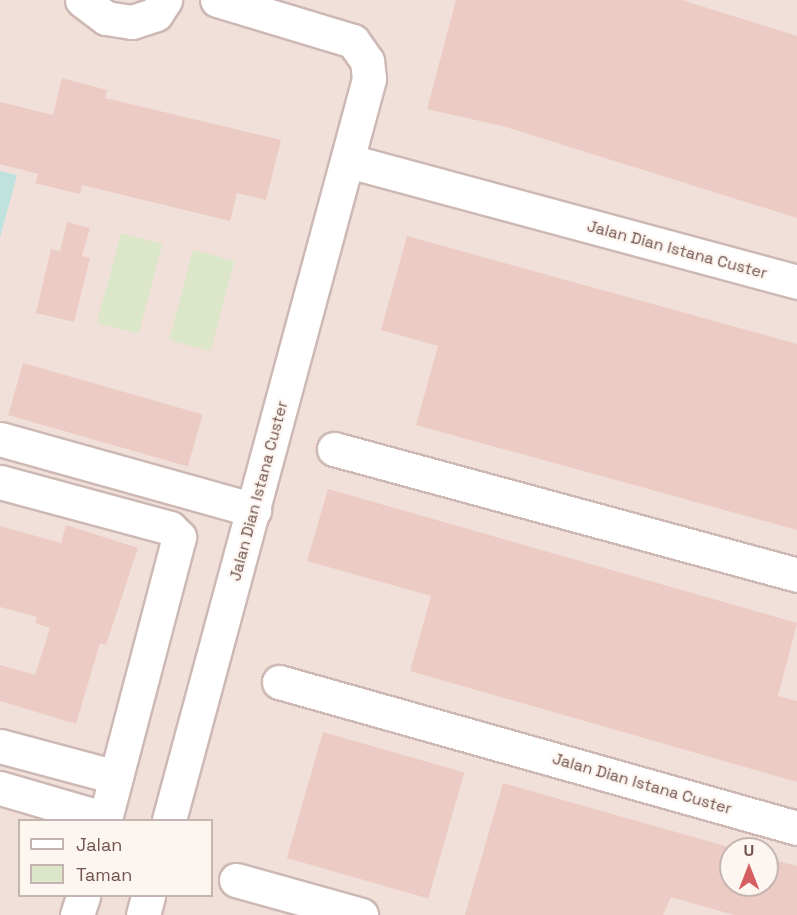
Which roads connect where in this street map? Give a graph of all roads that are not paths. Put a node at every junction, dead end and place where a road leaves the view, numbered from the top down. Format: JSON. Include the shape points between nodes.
{"nodes":[{"id":1,"x":82,"y":0,"type":"edge"},
{"id":2,"x":165,"y":0,"type":"edge"},
{"id":3,"x":217,"y":0,"type":"edge"},
{"id":4,"x":350,"y":161,"type":"junction"},
{"id":5,"x":797,"y":282,"type":"edge"},
{"id":6,"x":0,"y":439,"type":"edge"},
{"id":7,"x":334,"y":449,"type":"dead end"},
{"id":8,"x":0,"y":482,"type":"edge"},
{"id":9,"x":254,"y":510,"type":"junction"},
{"id":10,"x":797,"y":575,"type":"edge"},
{"id":11,"x":279,"y":682,"type":"dead end"},
{"id":12,"x":0,"y":746,"type":"edge"},
{"id":13,"x":34,"y":755,"type":"junction"},
{"id":14,"x":116,"y":777,"type":"junction"},
{"id":15,"x":12,"y":791,"type":"edge"},
{"id":16,"x":102,"y":819,"type":"edge"},
{"id":17,"x":105,"y":819,"type":"edge"},
{"id":18,"x":169,"y":819,"type":"edge"},
{"id":19,"x":797,"y":828,"type":"edge"},
{"id":20,"x":236,"y":880,"type":"dead end"},
{"id":21,"x":83,"y":897,"type":"edge"},
{"id":22,"x":148,"y":897,"type":"edge"},
{"id":23,"x":77,"y":915,"type":"edge"},
{"id":24,"x":143,"y":915,"type":"edge"},
{"id":25,"x":361,"y":915,"type":"edge"}],
"edges":[{"from":1,"to":2,"type":"street","via":[[106,18],[132,22],[156,14]]},
{"from":3,"to":4,"type":"street","name":"Jalan Dian Istana Custer","via":[[341,35],[362,50],[369,79]]},
{"from":4,"to":5,"type":"street","name":"Jalan Dian Istana Custer"},
{"from":4,"to":9,"type":"street","name":"Jalan Dian Istana Custer"},
{"from":6,"to":9,"type":"street"},
{"from":7,"to":10,"type":"street"},
{"from":8,"to":14,"type":"street","via":[[170,528],[179,537]]},
{"from":9,"to":18,"type":"street","name":"Jalan Dian Istana Custer"},
{"from":11,"to":19,"type":"street","name":"Jalan Dian Istana Custer"},
{"from":12,"to":13,"type":"street"},
{"from":13,"to":14,"type":"street"},
{"from":13,"to":15,"type":"street"},
{"from":14,"to":17,"type":"street"},
{"from":15,"to":16,"type":"street"},
{"from":20,"to":25,"type":"street"},
{"from":21,"to":23,"type":"street"},
{"from":22,"to":24,"type":"street"}]}
